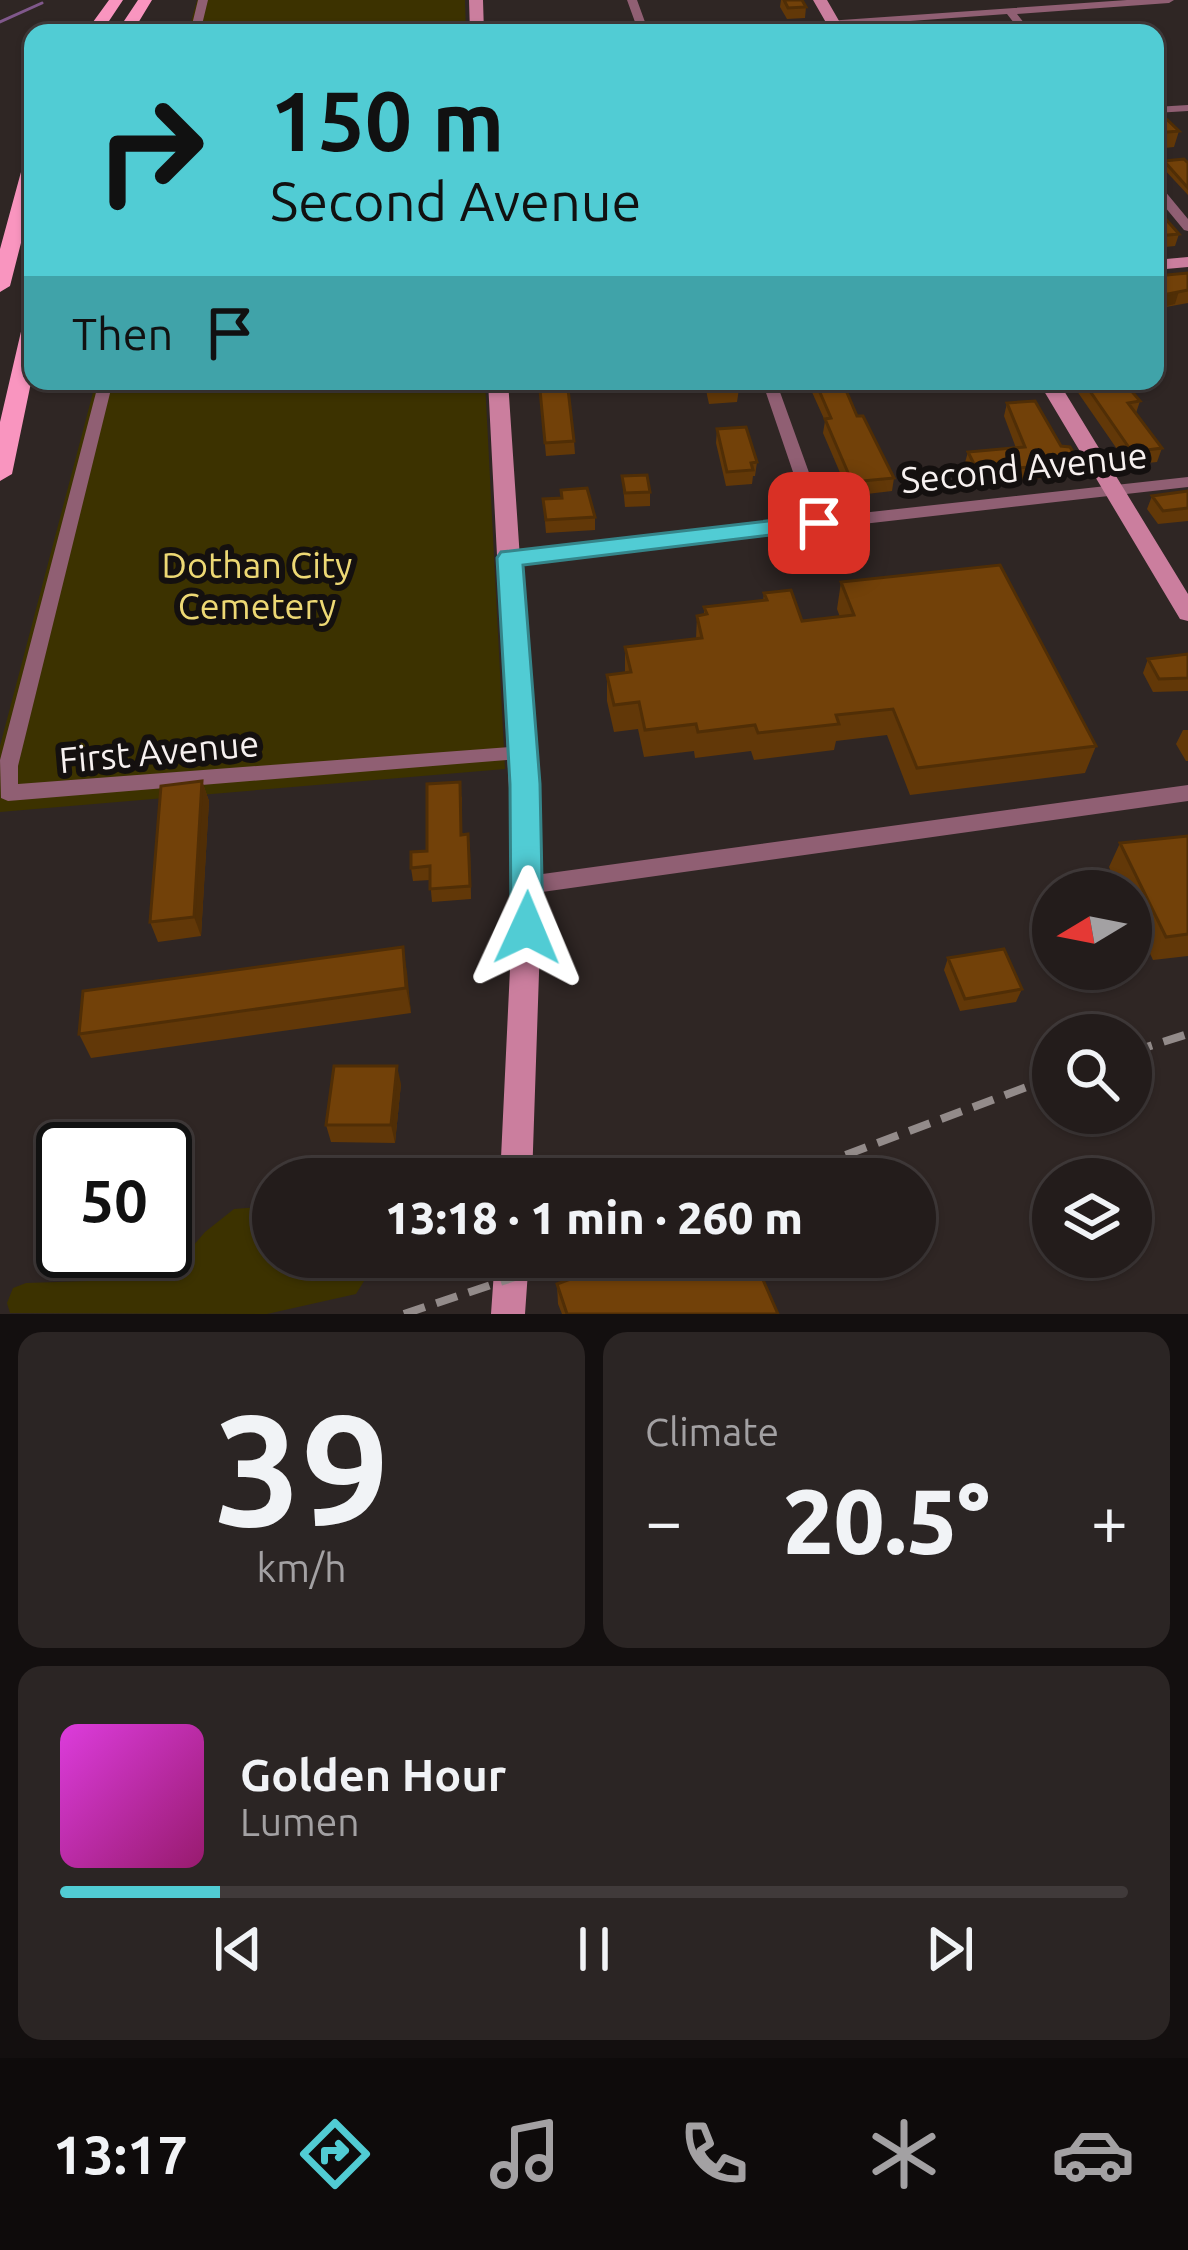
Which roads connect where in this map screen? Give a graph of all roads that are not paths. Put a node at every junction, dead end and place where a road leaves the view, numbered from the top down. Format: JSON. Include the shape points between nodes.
{"nodes":[{"id":1,"x":1169,"y":0,"type":"edge"},
{"id":2,"x":1010,"y":11,"type":"junction"},
{"id":3,"x":878,"y":24,"type":"edge"},
{"id":4,"x":1021,"y":24,"type":"edge"},
{"id":5,"x":24,"y":195,"type":"edge"},
{"id":6,"x":1164,"y":198,"type":"edge"},
{"id":7,"x":1188,"y":226,"type":"edge"},
{"id":8,"x":0,"y":286,"type":"edge"},
{"id":9,"x":24,"y":364,"type":"edge"},
{"id":10,"x":104,"y":390,"type":"edge"},
{"id":11,"x":499,"y":390,"type":"edge"},
{"id":12,"x":772,"y":390,"type":"edge"},
{"id":13,"x":1053,"y":390,"type":"edge"},
{"id":14,"x":0,"y":474,"type":"edge"},
{"id":15,"x":1188,"y":482,"type":"edge"},
{"id":16,"x":1114,"y":490,"type":"junction"},
{"id":17,"x":819,"y":523,"type":"junction"},
{"id":18,"x":510,"y":558,"type":"junction"},
{"id":19,"x":1188,"y":613,"type":"edge"},
{"id":20,"x":523,"y":754,"type":"junction"},
{"id":21,"x":1188,"y":793,"type":"edge"},
{"id":22,"x":528,"y":885,"type":"junction"},
{"id":23,"x":517,"y":1158,"type":"edge"},
{"id":24,"x":511,"y":1278,"type":"edge"},
{"id":25,"x":508,"y":1314,"type":"edge"}],
"edges":[{"from":1,"to":2,"type":"street"},
{"from":2,"to":3,"type":"street"},
{"from":2,"to":4,"type":"street"},
{"from":5,"to":8,"type":"main road"},
{"from":6,"to":7,"type":"street"},
{"from":9,"to":14,"type":"main road"},
{"from":10,"to":20,"type":"street","name":"First Avenue","via":[[8,766],[8,793]]},
{"from":11,"to":18,"type":"main road"},
{"from":12,"to":17,"type":"street"},
{"from":13,"to":16,"type":"main road"},
{"from":15,"to":16,"type":"street","name":"Second Avenue"},
{"from":16,"to":17,"type":"street","name":"Second Avenue"},
{"from":16,"to":19,"type":"main road"},
{"from":17,"to":18,"type":"street","name":"Second Avenue"},
{"from":18,"to":20,"type":"main road"},
{"from":20,"to":22,"type":"main road"},
{"from":21,"to":22,"type":"street"},
{"from":22,"to":23,"type":"main road"},
{"from":24,"to":25,"type":"main road"}]}
